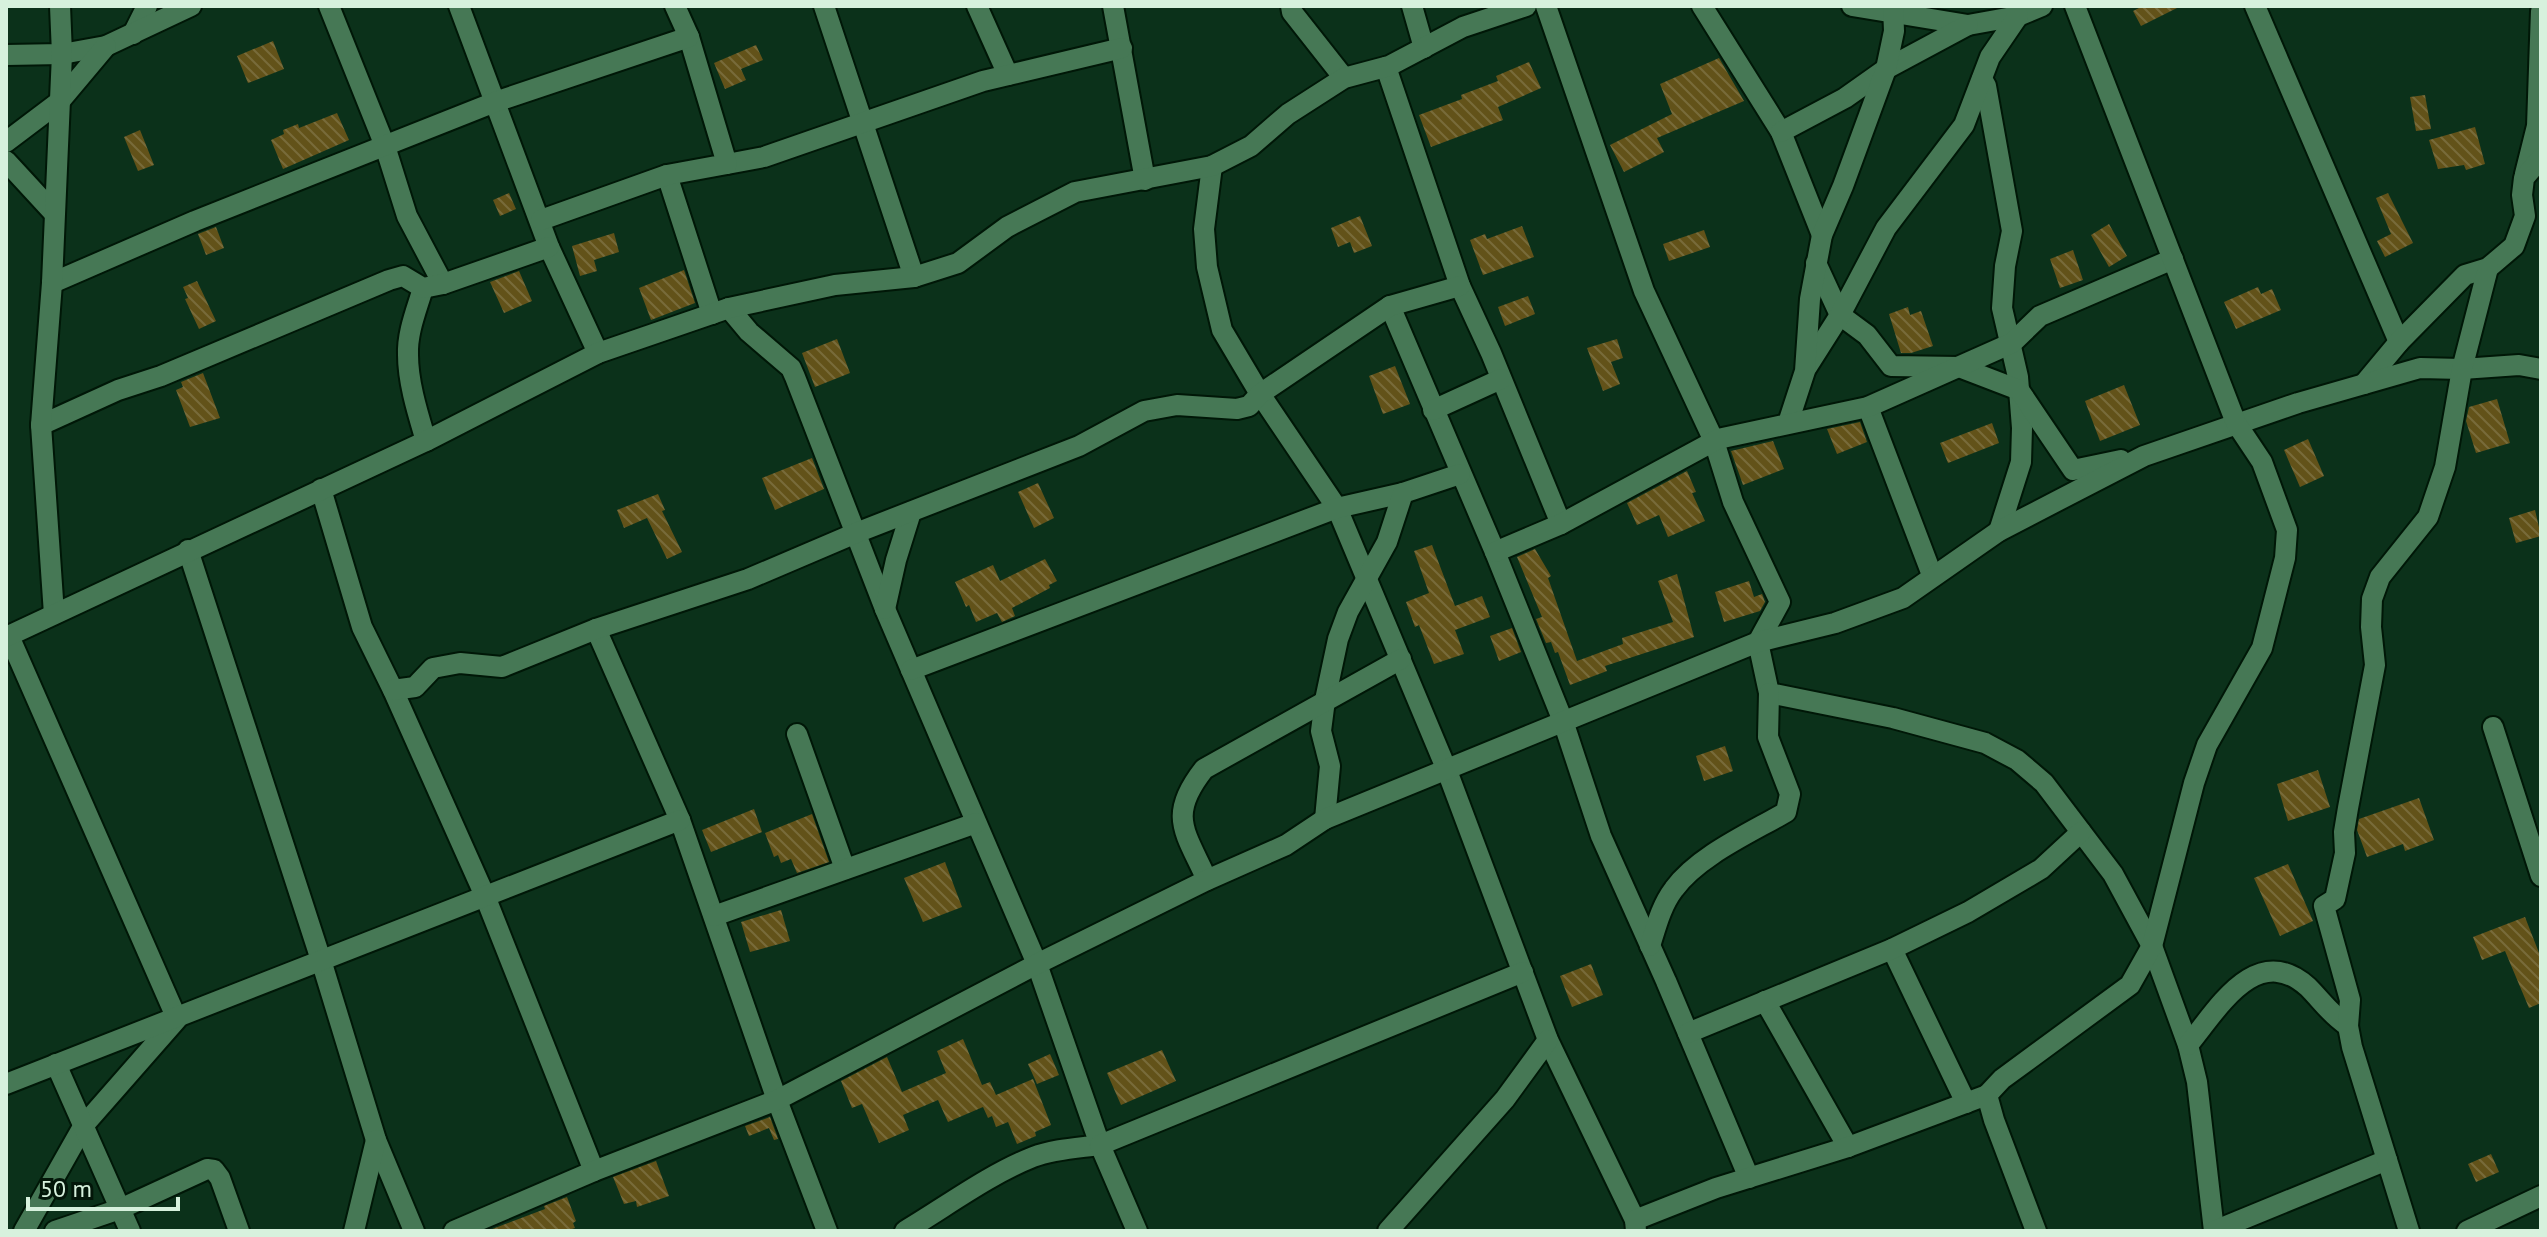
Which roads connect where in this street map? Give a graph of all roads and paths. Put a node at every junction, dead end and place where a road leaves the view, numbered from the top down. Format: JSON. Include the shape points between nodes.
{"nodes":[{"id":1,"x":60,"y":6,"type":"edge"},
{"id":2,"x":147,"y":6,"type":"edge"},
{"id":3,"x":191,"y":6,"type":"edge"},
{"id":4,"x":329,"y":6,"type":"edge"},
{"id":5,"x":459,"y":6,"type":"edge"},
{"id":6,"x":675,"y":6,"type":"edge"},
{"id":7,"x":824,"y":6,"type":"edge"},
{"id":8,"x":977,"y":6,"type":"edge"},
{"id":9,"x":1113,"y":6,"type":"edge"},
{"id":10,"x":1291,"y":6,"type":"edge"},
{"id":11,"x":1412,"y":6,"type":"edge"},
{"id":12,"x":1526,"y":6,"type":"edge"},
{"id":13,"x":1546,"y":6,"type":"edge"},
{"id":14,"x":1702,"y":6,"type":"edge"},
{"id":15,"x":1852,"y":6,"type":"edge"},
{"id":16,"x":2042,"y":6,"type":"edge"},
{"id":17,"x":2075,"y":6,"type":"edge"},
{"id":18,"x":2255,"y":6,"type":"edge"},
{"id":19,"x":1893,"y":8,"type":"edge"},
{"id":20,"x":2541,"y":11,"type":"edge"},
{"id":21,"x":2018,"y":16,"type":"junction"},
{"id":22,"x":1968,"y":25,"type":"junction"},
{"id":23,"x":133,"y":34,"type":"junction"},
{"id":24,"x":689,"y":37,"type":"junction"},
{"id":25,"x":106,"y":46,"type":"junction"},
{"id":26,"x":1122,"y":48,"type":"junction"},
{"id":27,"x":1424,"y":48,"type":"junction"},
{"id":28,"x":62,"y":54,"type":"junction"},
{"id":29,"x":6,"y":55,"type":"edge"},
{"id":30,"x":1386,"y":67,"type":"junction"},
{"id":31,"x":1886,"y":69,"type":"junction"},
{"id":32,"x":1008,"y":75,"type":"junction"},
{"id":33,"x":1344,"y":78,"type":"junction"},
{"id":34,"x":1982,"y":79,"type":"junction"},
{"id":35,"x":59,"y":102,"type":"junction"},
{"id":36,"x":495,"y":102,"type":"junction"},
{"id":37,"x":863,"y":123,"type":"junction"},
{"id":38,"x":1781,"y":132,"type":"junction"},
{"id":39,"x":6,"y":142,"type":"edge"},
{"id":40,"x":385,"y":146,"type":"junction"},
{"id":41,"x":2541,"y":158,"type":"edge"},
{"id":42,"x":6,"y":161,"type":"edge"},
{"id":43,"x":727,"y":164,"type":"junction"},
{"id":44,"x":1212,"y":166,"type":"junction"},
{"id":45,"x":667,"y":175,"type":"junction"},
{"id":46,"x":2524,"y":178,"type":"junction"},
{"id":47,"x":1145,"y":180,"type":"junction"},
{"id":48,"x":53,"y":212,"type":"junction"},
{"id":49,"x":541,"y":220,"type":"junction"},
{"id":50,"x":1822,"y":235,"type":"junction"},
{"id":51,"x":549,"y":247,"type":"junction"},
{"id":52,"x":2173,"y":259,"type":"junction"},
{"id":53,"x":1816,"y":263,"type":"junction"},
{"id":54,"x":2488,"y":268,"type":"junction"},
{"id":55,"x":914,"y":277,"type":"junction"},
{"id":56,"x":52,"y":283,"type":"junction"},
{"id":57,"x":433,"y":286,"type":"junction"},
{"id":58,"x":1460,"y":286,"type":"junction"},
{"id":59,"x":1390,"y":306,"type":"junction"},
{"id":60,"x":720,"y":311,"type":"junction"},
{"id":61,"x":1840,"y":315,"type":"junction"},
{"id":62,"x":2399,"y":342,"type":"junction"},
{"id":63,"x":2012,"y":343,"type":"junction"},
{"id":64,"x":598,"y":353,"type":"junction"},
{"id":65,"x":1959,"y":367,"type":"junction"},
{"id":66,"x":2462,"y":369,"type":"junction"},
{"id":67,"x":2541,"y":369,"type":"edge"},
{"id":68,"x":1805,"y":371,"type":"junction"},
{"id":69,"x":1501,"y":379,"type":"junction"},
{"id":70,"x":2364,"y":384,"type":"junction"},
{"id":71,"x":2019,"y":390,"type":"junction"},
{"id":72,"x":1260,"y":394,"type":"junction"},
{"id":73,"x":1868,"y":407,"type":"junction"},
{"id":74,"x":1433,"y":410,"type":"junction"},
{"id":75,"x":1788,"y":423,"type":"junction"},
{"id":76,"x":2236,"y":423,"type":"junction"},
{"id":77,"x":41,"y":425,"type":"junction"},
{"id":78,"x":426,"y":441,"type":"junction"},
{"id":79,"x":1714,"y":441,"type":"junction"},
{"id":80,"x":2144,"y":456,"type":"junction"},
{"id":81,"x":1460,"y":474,"type":"junction"},
{"id":82,"x":321,"y":489,"type":"junction"},
{"id":83,"x":1403,"y":493,"type":"junction"},
{"id":84,"x":1337,"y":508,"type":"junction"},
{"id":85,"x":911,"y":512,"type":"junction"},
{"id":86,"x":1561,"y":524,"type":"junction"},
{"id":87,"x":1999,"y":531,"type":"junction"},
{"id":88,"x":856,"y":533,"type":"junction"},
{"id":89,"x":188,"y":550,"type":"junction"},
{"id":90,"x":1495,"y":552,"type":"junction"},
{"id":91,"x":1932,"y":575,"type":"junction"},
{"id":92,"x":1367,"y":577,"type":"junction"},
{"id":93,"x":885,"y":609,"type":"junction"},
{"id":94,"x":54,"y":614,"type":"junction"},
{"id":95,"x":596,"y":629,"type":"junction"},
{"id":96,"x":7,"y":636,"type":"edge"},
{"id":97,"x":1758,"y":642,"type":"junction"},
{"id":98,"x":1401,"y":659,"type":"junction"},
{"id":99,"x":911,"y":670,"type":"junction"},
{"id":100,"x":393,"y":690,"type":"junction"},
{"id":101,"x":1769,"y":693,"type":"junction"},
{"id":102,"x":1325,"y":700,"type":"junction"},
{"id":103,"x":1563,"y":721,"type":"junction"},
{"id":104,"x":2493,"y":727,"type":"dead end"},
{"id":105,"x":797,"y":734,"type":"dead end"},
{"id":106,"x":1446,"y":768,"type":"junction"},
{"id":107,"x":1325,"y":819,"type":"junction"},
{"id":108,"x":680,"y":820,"type":"junction"},
{"id":109,"x":976,"y":823,"type":"junction"},
{"id":110,"x":2081,"y":832,"type":"junction"},
{"id":111,"x":845,"y":869,"type":"junction"},
{"id":112,"x":2541,"y":876,"type":"edge"},
{"id":113,"x":1207,"y":880,"type":"junction"},
{"id":114,"x":485,"y":896,"type":"junction"},
{"id":115,"x":714,"y":916,"type":"junction"},
{"id":116,"x":1650,"y":946,"type":"junction"},
{"id":117,"x":2152,"y":946,"type":"junction"},
{"id":118,"x":1892,"y":949,"type":"junction"},
{"id":119,"x":321,"y":960,"type":"junction"},
{"id":120,"x":1037,"y":964,"type":"junction"},
{"id":121,"x":1523,"y":972,"type":"junction"},
{"id":122,"x":1765,"y":1001,"type":"junction"},
{"id":123,"x":177,"y":1019,"type":"junction"},
{"id":124,"x":2348,"y":1026,"type":"junction"},
{"id":125,"x":1688,"y":1033,"type":"junction"},
{"id":126,"x":1548,"y":1040,"type":"junction"},
{"id":127,"x":2188,"y":1045,"type":"junction"},
{"id":128,"x":56,"y":1064,"type":"junction"},
{"id":129,"x":6,"y":1084,"type":"edge"},
{"id":130,"x":1987,"y":1095,"type":"junction"},
{"id":131,"x":777,"y":1100,"type":"junction"},
{"id":132,"x":1966,"y":1103,"type":"junction"},
{"id":133,"x":84,"y":1125,"type":"junction"},
{"id":134,"x":376,"y":1140,"type":"junction"},
{"id":135,"x":1100,"y":1145,"type":"junction"},
{"id":136,"x":1848,"y":1147,"type":"junction"},
{"id":137,"x":2387,"y":1160,"type":"junction"},
{"id":138,"x":594,"y":1171,"type":"junction"},
{"id":139,"x":1749,"y":1178,"type":"junction"},
{"id":140,"x":2541,"y":1196,"type":"edge"},
{"id":141,"x":120,"y":1209,"type":"junction"},
{"id":142,"x":1635,"y":1225,"type":"edge"},
{"id":143,"x":24,"y":1231,"type":"edge"},
{"id":144,"x":55,"y":1231,"type":"edge"},
{"id":145,"x":130,"y":1231,"type":"edge"},
{"id":146,"x":239,"y":1231,"type":"edge"},
{"id":147,"x":354,"y":1231,"type":"edge"},
{"id":148,"x":414,"y":1231,"type":"edge"},
{"id":149,"x":454,"y":1231,"type":"edge"},
{"id":150,"x":827,"y":1231,"type":"edge"},
{"id":151,"x":905,"y":1231,"type":"edge"},
{"id":152,"x":1137,"y":1231,"type":"edge"},
{"id":153,"x":1388,"y":1231,"type":"edge"},
{"id":154,"x":2036,"y":1231,"type":"edge"},
{"id":155,"x":2214,"y":1231,"type":"edge"},
{"id":156,"x":2409,"y":1231,"type":"edge"},
{"id":157,"x":2467,"y":1231,"type":"edge"}],
"edges":[{"from":1,"to":28,"type":"street"},
{"from":2,"to":23,"type":"street"},
{"from":3,"to":23,"type":"street"},
{"from":4,"to":40,"type":"street"},
{"from":5,"to":36,"type":"street"},
{"from":6,"to":24,"type":"street"},
{"from":7,"to":37,"type":"street"},
{"from":8,"to":32,"type":"street"},
{"from":9,"to":26,"type":"street"},
{"from":10,"to":33,"type":"street"},
{"from":11,"to":27,"type":"street"},
{"from":12,"to":27,"type":"street","via":[[1463,27]]},
{"from":13,"to":79,"type":"street","via":[[1644,291]]},
{"from":14,"to":38,"type":"street"},
{"from":15,"to":19,"type":"street"},
{"from":16,"to":21,"type":"street"},
{"from":17,"to":52,"type":"street"},
{"from":18,"to":62,"type":"street"},
{"from":19,"to":22,"type":"street"},
{"from":19,"to":31,"type":"street"},
{"from":20,"to":46,"type":"street","via":[[2537,126]]},
{"from":21,"to":22,"type":"street"},
{"from":21,"to":34,"type":"street"},
{"from":22,"to":31,"type":"street"},
{"from":23,"to":25,"type":"street"},
{"from":24,"to":36,"type":"street"},
{"from":24,"to":43,"type":"street"},
{"from":25,"to":28,"type":"street"},
{"from":25,"to":35,"type":"street"},
{"from":26,"to":32,"type":"street"},
{"from":26,"to":47,"type":"street"},
{"from":27,"to":30,"type":"street"},
{"from":28,"to":29,"type":"street"},
{"from":28,"to":35,"type":"street"},
{"from":30,"to":33,"type":"street"},
{"from":30,"to":58,"type":"street"},
{"from":31,"to":38,"type":"street"},
{"from":31,"to":50,"type":"street"},
{"from":32,"to":37,"type":"street"},
{"from":33,"to":44,"type":"street","via":[[1251,146]]},
{"from":34,"to":61,"type":"street","via":[[1964,125],[1886,228]]},
{"from":34,"to":63,"type":"street","via":[[2012,231],[2002,308]]},
{"from":35,"to":39,"type":"street"},
{"from":35,"to":48,"type":"street"},
{"from":36,"to":40,"type":"street"},
{"from":36,"to":49,"type":"street"},
{"from":37,"to":43,"type":"street"},
{"from":37,"to":55,"type":"street"},
{"from":38,"to":50,"type":"street"},
{"from":40,"to":56,"type":"street"},
{"from":40,"to":57,"type":"street"},
{"from":41,"to":46,"type":"street"},
{"from":42,"to":48,"type":"street"},
{"from":43,"to":45,"type":"street"},
{"from":44,"to":47,"type":"street"},
{"from":44,"to":72,"type":"street","via":[[1204,229],[1207,267],[1222,330]]},
{"from":45,"to":49,"type":"street"},
{"from":45,"to":60,"type":"street"},
{"from":46,"to":54,"type":"street","via":[[2525,216],[2514,246]]},
{"from":47,"to":55,"type":"street","via":[[1075,192],[1007,227],[958,263]]},
{"from":48,"to":56,"type":"street"},
{"from":49,"to":51,"type":"street"},
{"from":50,"to":53,"type":"street"},
{"from":51,"to":57,"type":"street"},
{"from":51,"to":64,"type":"street"},
{"from":52,"to":63,"type":"street","via":[[2040,316]]},
{"from":52,"to":76,"type":"street"},
{"from":53,"to":61,"type":"street"},
{"from":53,"to":68,"type":"street"},
{"from":54,"to":62,"type":"street","via":[[2465,275]]},
{"from":54,"to":66,"type":"street"},
{"from":55,"to":60,"type":"street","via":[[835,285]]},
{"from":56,"to":77,"type":"street"},
{"from":57,"to":77,"type":"street","via":[[403,276],[389,280]]},
{"from":57,"to":78,"type":"street","via":[[410,333],[408,356]]},
{"from":58,"to":59,"type":"street"},
{"from":58,"to":69,"type":"street"},
{"from":59,"to":72,"type":"street"},
{"from":59,"to":74,"type":"street"},
{"from":60,"to":64,"type":"street"},
{"from":60,"to":88,"type":"street","via":[[791,368]]},
{"from":61,"to":65,"type":"street","via":[[1867,335],[1891,366]]},
{"from":61,"to":68,"type":"street"},
{"from":62,"to":70,"type":"street"},
{"from":63,"to":65,"type":"street"},
{"from":63,"to":71,"type":"street"},
{"from":64,"to":78,"type":"street"},
{"from":65,"to":71,"type":"street"},
{"from":65,"to":73,"type":"street"},
{"from":66,"to":67,"type":"street"},
{"from":66,"to":70,"type":"street","via":[[2420,368]]},
{"from":66,"to":124,"type":"street","via":[[2445,467],[2428,517],[2380,577],[2372,599],[2375,665],[2344,832],[2345,853],[2335,899],[2324,906],[2350,1000]]},
{"from":68,"to":75,"type":"street"},
{"from":69,"to":74,"type":"street"},
{"from":69,"to":86,"type":"street"},
{"from":70,"to":76,"type":"street"},
{"from":71,"to":80,"type":"street","via":[[2073,470]]},
{"from":71,"to":87,"type":"street","via":[[2021,462]]},
{"from":72,"to":84,"type":"street"},
{"from":72,"to":85,"type":"street","via":[[1249,406],[1237,409],[1177,405],[1144,411],[1079,446]]},
{"from":73,"to":75,"type":"street"},
{"from":73,"to":91,"type":"street"},
{"from":74,"to":81,"type":"street"},
{"from":75,"to":79,"type":"street"},
{"from":76,"to":80,"type":"street"},
{"from":76,"to":117,"type":"street","via":[[2271,484],[2287,530],[2285,558],[2262,648],[2207,745]]},
{"from":77,"to":94,"type":"street"},
{"from":78,"to":82,"type":"street"},
{"from":79,"to":86,"type":"street"},
{"from":79,"to":97,"type":"street","via":[[1733,502],[1780,602]]},
{"from":80,"to":87,"type":"street"},
{"from":81,"to":83,"type":"street"},
{"from":81,"to":90,"type":"street"},
{"from":82,"to":89,"type":"street"},
{"from":82,"to":100,"type":"street","via":[[362,627]]},
{"from":83,"to":84,"type":"street"},
{"from":83,"to":92,"type":"street","via":[[1387,542]]},
{"from":84,"to":92,"type":"street"},
{"from":84,"to":99,"type":"street"},
{"from":85,"to":88,"type":"street"},
{"from":85,"to":93,"type":"street"},
{"from":86,"to":90,"type":"street"},
{"from":87,"to":91,"type":"street"},
{"from":88,"to":93,"type":"street"},
{"from":88,"to":95,"type":"street","via":[[748,579]]},
{"from":89,"to":94,"type":"street"},
{"from":89,"to":119,"type":"street"},
{"from":90,"to":103,"type":"street"},
{"from":91,"to":97,"type":"street","via":[[1903,598],[1835,623]]},
{"from":92,"to":98,"type":"street"},
{"from":92,"to":102,"type":"street","via":[[1338,639]]},
{"from":93,"to":99,"type":"street"},
{"from":94,"to":96,"type":"street"},
{"from":95,"to":100,"type":"street","via":[[502,667],[460,663],[433,668],[415,687]]},
{"from":95,"to":108,"type":"street"},
{"from":96,"to":123,"type":"street"},
{"from":97,"to":101,"type":"street"},
{"from":97,"to":103,"type":"street"},
{"from":98,"to":102,"type":"street"},
{"from":98,"to":106,"type":"street"},
{"from":99,"to":109,"type":"street"},
{"from":100,"to":114,"type":"street"},
{"from":101,"to":110,"type":"street","via":[[1985,743],[2044,783]]},
{"from":101,"to":116,"type":"street","via":[[1768,737],[1790,794],[1786,812],[1694,867],[1662,910]]},
{"from":102,"to":107,"type":"street","via":[[1321,731],[1330,766]]},
{"from":102,"to":113,"type":"street","via":[[1204,769],[1190,787],[1181,809],[1184,830]]},
{"from":103,"to":106,"type":"street"},
{"from":103,"to":116,"type":"street","via":[[1601,836]]},
{"from":104,"to":112,"type":"street"},
{"from":105,"to":111,"type":"street"},
{"from":106,"to":107,"type":"street"},
{"from":106,"to":121,"type":"street"},
{"from":107,"to":113,"type":"street","via":[[1286,845]]},
{"from":108,"to":114,"type":"street"},
{"from":108,"to":115,"type":"street"},
{"from":109,"to":111,"type":"street"},
{"from":109,"to":120,"type":"street"},
{"from":110,"to":117,"type":"street","via":[[2113,874]]},
{"from":110,"to":118,"type":"street","via":[[2041,869]]},
{"from":111,"to":115,"type":"street"},
{"from":113,"to":120,"type":"street"},
{"from":114,"to":119,"type":"street"},
{"from":114,"to":138,"type":"street"},
{"from":115,"to":131,"type":"street"},
{"from":116,"to":125,"type":"street"},
{"from":117,"to":127,"type":"street"},
{"from":117,"to":130,"type":"street","via":[[2130,985]]},
{"from":118,"to":122,"type":"street"},
{"from":118,"to":132,"type":"street"},
{"from":119,"to":123,"type":"street"},
{"from":119,"to":134,"type":"street"},
{"from":120,"to":131,"type":"street"},
{"from":120,"to":135,"type":"street"},
{"from":121,"to":126,"type":"street"},
{"from":121,"to":135,"type":"street"},
{"from":122,"to":125,"type":"street"},
{"from":122,"to":136,"type":"street"},
{"from":123,"to":128,"type":"street"},
{"from":123,"to":133,"type":"street"},
{"from":124,"to":127,"type":"street","via":[[2290,974],[2259,972],[2235,990]]},
{"from":124,"to":137,"type":"street"},
{"from":125,"to":139,"type":"street"},
{"from":126,"to":142,"type":"street"},
{"from":126,"to":153,"type":"street","via":[[1505,1099]]},
{"from":127,"to":155,"type":"street","via":[[2208,1157]]},
{"from":128,"to":129,"type":"street"},
{"from":128,"to":133,"type":"street"},
{"from":130,"to":132,"type":"street"},
{"from":130,"to":154,"type":"street"},
{"from":131,"to":138,"type":"street"},
{"from":131,"to":150,"type":"street"},
{"from":132,"to":136,"type":"street"},
{"from":133,"to":141,"type":"street"},
{"from":133,"to":143,"type":"street"},
{"from":134,"to":147,"type":"street"},
{"from":134,"to":148,"type":"street"},
{"from":135,"to":151,"type":"street","via":[[1035,1156]]},
{"from":135,"to":152,"type":"street"},
{"from":136,"to":139,"type":"street"},
{"from":137,"to":155,"type":"street"},
{"from":137,"to":156,"type":"street"},
{"from":138,"to":149,"type":"street"},
{"from":139,"to":142,"type":"street"},
{"from":140,"to":157,"type":"street"},
{"from":141,"to":144,"type":"street"},
{"from":141,"to":145,"type":"street"},
{"from":141,"to":146,"type":"street","via":[[214,1170]]}]}
